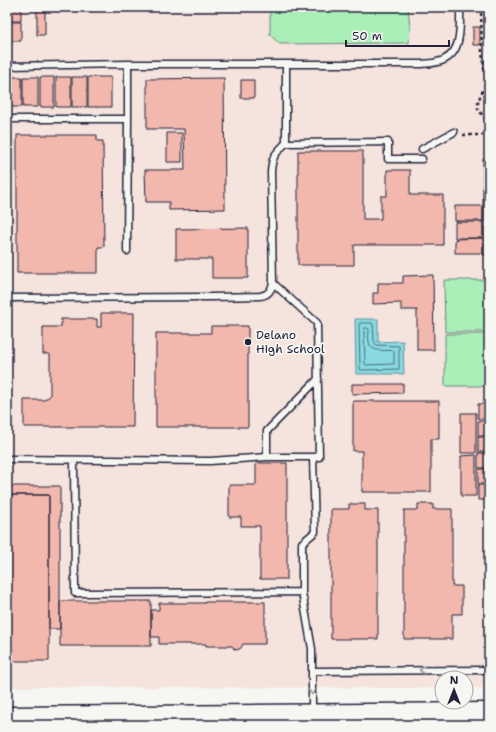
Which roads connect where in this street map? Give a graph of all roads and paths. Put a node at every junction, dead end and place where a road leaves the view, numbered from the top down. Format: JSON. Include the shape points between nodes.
{"nodes":[{"id":1,"x":460,"y":7,"type":"edge"},
{"id":2,"x":481,"y":7,"type":"edge"},
{"id":3,"x":128,"y":64,"type":"junction"},
{"id":4,"x":286,"y":64,"type":"junction"},
{"id":5,"x":7,"y":66,"type":"edge"},
{"id":6,"x":7,"y":119,"type":"edge"},
{"id":7,"x":128,"y":119,"type":"junction"},
{"id":8,"x":489,"y":124,"type":"edge"},
{"id":9,"x":452,"y":133,"type":"joint"},
{"id":10,"x":489,"y":135,"type":"edge"},
{"id":11,"x":286,"y":143,"type":"junction"},
{"id":12,"x":422,"y":149,"type":"dead end"},
{"id":13,"x":422,"y":159,"type":"dead end"},
{"id":14,"x":127,"y":251,"type":"dead end"},
{"id":15,"x":273,"y":283,"type":"junction"},
{"id":16,"x":7,"y":298,"type":"edge"},
{"id":17,"x":318,"y":379,"type":"junction"},
{"id":18,"x":267,"y":457,"type":"junction"},
{"id":19,"x":313,"y":457,"type":"junction"},
{"id":20,"x":7,"y":459,"type":"edge"},
{"id":21,"x":74,"y":460,"type":"junction"},
{"id":22,"x":302,"y":592,"type":"junction"},
{"id":23,"x":489,"y":670,"type":"edge"},
{"id":24,"x":312,"y":671,"type":"junction"},
{"id":25,"x":489,"y":712,"type":"edge"},
{"id":26,"x":312,"y":713,"type":"junction"},
{"id":27,"x":7,"y":716,"type":"edge"}],
"edges":[{"from":1,"to":4,"type":"lane","via":[[457,45],[450,56],[438,62]]},
{"from":2,"to":8,"type":"path","via":[[482,53],[486,79],[478,109]]},
{"from":3,"to":4,"type":"lane"},
{"from":3,"to":5,"type":"lane"},
{"from":3,"to":7,"type":"lane"},
{"from":4,"to":11,"type":"lane"},
{"from":6,"to":7,"type":"lane"},
{"from":7,"to":14,"type":"lane"},
{"from":9,"to":10,"type":"path"},
{"from":9,"to":12,"type":"lane"},
{"from":11,"to":13,"type":"lane","via":[[388,142],[388,159]]},
{"from":11,"to":15,"type":"lane","via":[[276,153],[272,164]]},
{"from":15,"to":16,"type":"lane","via":[[271,290],[260,296]]},
{"from":15,"to":17,"type":"lane","via":[[317,323]]},
{"from":17,"to":18,"type":"lane","via":[[267,431]]},
{"from":17,"to":19,"type":"lane","via":[[319,457]]},
{"from":18,"to":19,"type":"lane"},
{"from":18,"to":21,"type":"lane","via":[[210,461]]},
{"from":19,"to":22,"type":"lane","via":[[315,532],[302,543]]},
{"from":20,"to":21,"type":"lane"},
{"from":21,"to":22,"type":"lane","via":[[74,594]]},
{"from":22,"to":24,"type":"lane","via":[[312,649]]},
{"from":23,"to":24,"type":"lane","one_way":true},
{"from":24,"to":26,"type":"lane","one_way":true},
{"from":25,"to":26,"type":"main road"},
{"from":26,"to":27,"type":"main road","via":[[134,717]]}]}
